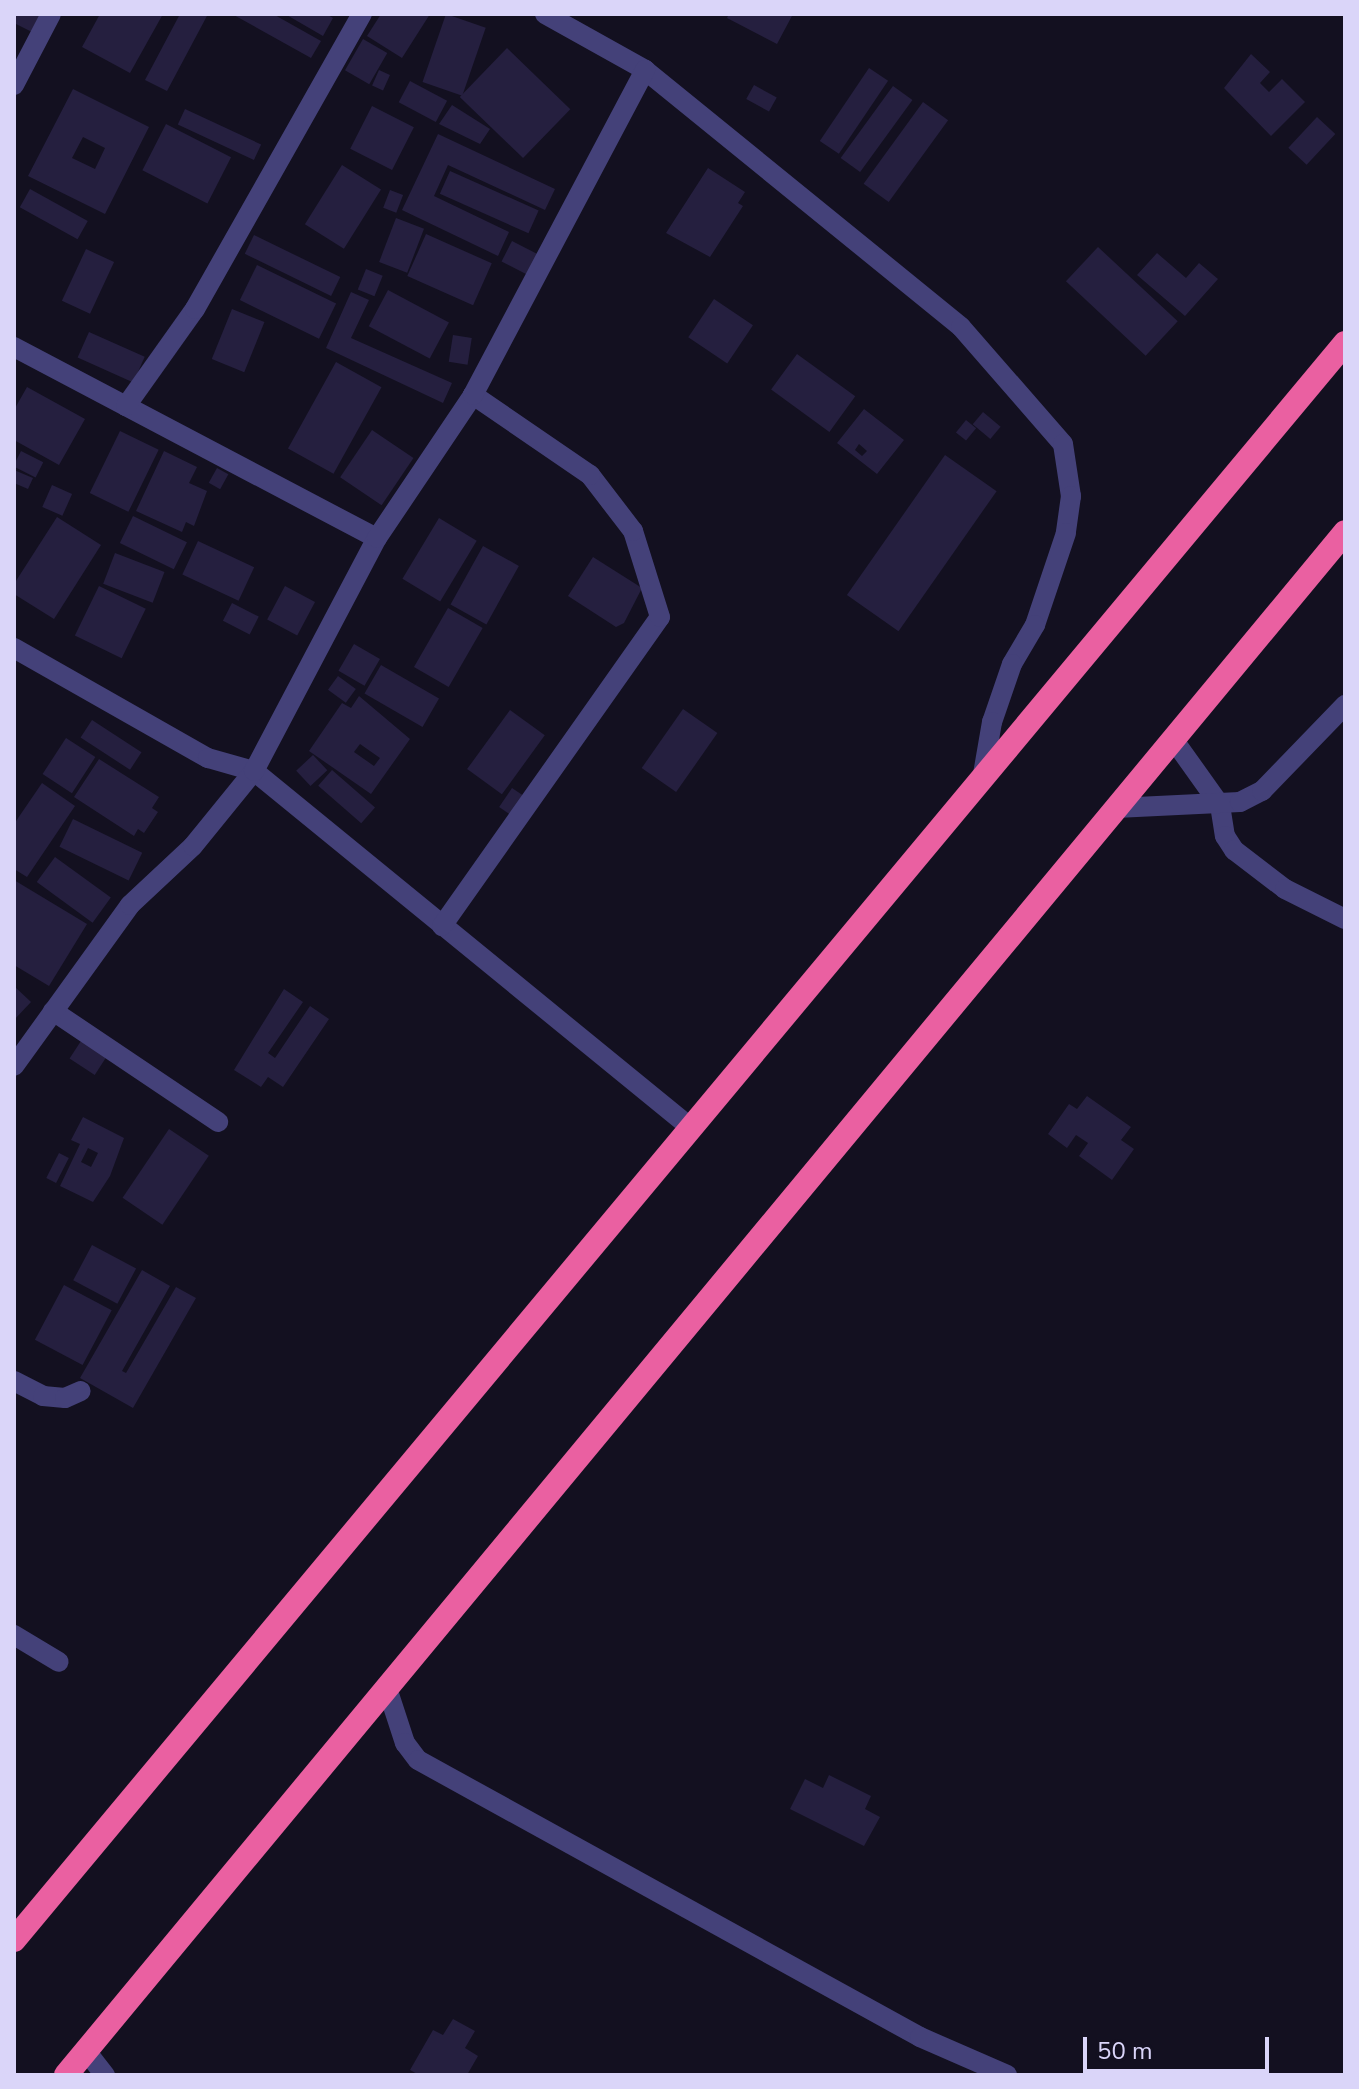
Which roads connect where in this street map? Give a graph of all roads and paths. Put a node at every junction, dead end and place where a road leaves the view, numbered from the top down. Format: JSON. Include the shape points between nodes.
{"nodes":[{"id":1,"x":51,"y":14,"type":"edge"},
{"id":2,"x":362,"y":14,"type":"edge"},
{"id":3,"x":545,"y":14,"type":"edge"},
{"id":4,"x":21,"y":53,"type":"edge"},
{"id":5,"x":645,"y":70,"type":"junction"},
{"id":6,"x":14,"y":85,"type":"edge"},
{"id":7,"x":1345,"y":343,"type":"edge"},
{"id":8,"x":14,"y":347,"type":"edge"},
{"id":9,"x":473,"y":395,"type":"junction"},
{"id":10,"x":126,"y":406,"type":"junction"},
{"id":11,"x":1345,"y":532,"type":"edge"},
{"id":12,"x":377,"y":538,"type":"junction"},
{"id":13,"x":14,"y":648,"type":"edge"},
{"id":14,"x":1345,"y":705,"type":"edge"},
{"id":15,"x":1173,"y":739,"type":"junction"},
{"id":16,"x":254,"y":771,"type":"junction"},
{"id":17,"x":982,"y":780,"type":"junction"},
{"id":18,"x":1220,"y":805,"type":"junction"},
{"id":19,"x":1116,"y":808,"type":"junction"},
{"id":20,"x":1345,"y":919,"type":"edge"},
{"id":21,"x":442,"y":926,"type":"junction"},
{"id":22,"x":53,"y":1011,"type":"junction"},
{"id":23,"x":14,"y":1066,"type":"edge"},
{"id":24,"x":218,"y":1122,"type":"dead end"},
{"id":25,"x":691,"y":1128,"type":"junction"},
{"id":26,"x":14,"y":1381,"type":"edge"},
{"id":27,"x":81,"y":1391,"type":"dead end"},
{"id":28,"x":14,"y":1635,"type":"edge"},
{"id":29,"x":59,"y":1662,"type":"dead end"},
{"id":30,"x":387,"y":1688,"type":"junction"},
{"id":31,"x":14,"y":1940,"type":"edge"},
{"id":32,"x":86,"y":2051,"type":"junction"},
{"id":33,"x":66,"y":2075,"type":"edge"},
{"id":34,"x":105,"y":2075,"type":"edge"},
{"id":35,"x":1007,"y":2075,"type":"edge"}],
"edges":[{"from":1,"to":4,"type":"street"},
{"from":2,"to":10,"type":"street","via":[[195,309]]},
{"from":3,"to":5,"type":"street"},
{"from":4,"to":6,"type":"street"},
{"from":5,"to":9,"type":"street"},
{"from":5,"to":17,"type":"street","via":[[961,327],[1063,444],[1071,496],[1066,533],[1035,625],[1012,664],[992,722]]},
{"from":7,"to":17,"type":"highway"},
{"from":8,"to":10,"type":"street"},
{"from":9,"to":12,"type":"street"},
{"from":9,"to":21,"type":"street","via":[[590,475],[633,531],[660,617]]},
{"from":10,"to":12,"type":"street"},
{"from":11,"to":15,"type":"highway"},
{"from":12,"to":16,"type":"street"},
{"from":13,"to":16,"type":"street","via":[[208,758]]},
{"from":14,"to":18,"type":"street","via":[[1262,791]]},
{"from":15,"to":18,"type":"street"},
{"from":15,"to":19,"type":"highway"},
{"from":16,"to":21,"type":"street"},
{"from":16,"to":22,"type":"street","via":[[193,846],[130,905]]},
{"from":17,"to":25,"type":"highway"},
{"from":18,"to":19,"type":"street"},
{"from":18,"to":20,"type":"street","via":[[1225,836],[1234,850],[1285,889]]},
{"from":19,"to":30,"type":"highway"},
{"from":21,"to":25,"type":"street"},
{"from":22,"to":23,"type":"street"},
{"from":22,"to":24,"type":"street"},
{"from":25,"to":31,"type":"highway"},
{"from":26,"to":27,"type":"street","via":[[43,1396],[65,1398]]},
{"from":28,"to":29,"type":"street"},
{"from":30,"to":32,"type":"highway"},
{"from":30,"to":35,"type":"street","via":[[405,1743],[418,1760],[920,2037]]},
{"from":32,"to":33,"type":"highway"},
{"from":32,"to":34,"type":"street"}]}
